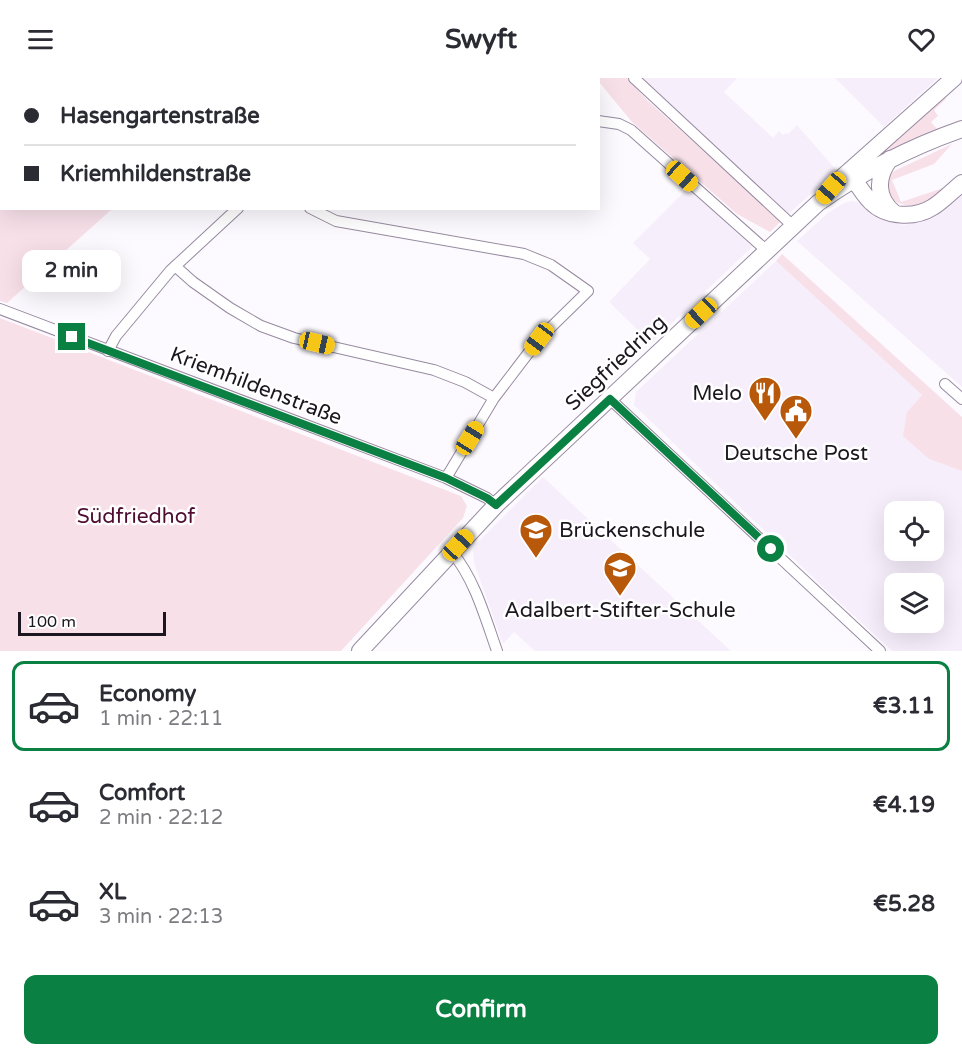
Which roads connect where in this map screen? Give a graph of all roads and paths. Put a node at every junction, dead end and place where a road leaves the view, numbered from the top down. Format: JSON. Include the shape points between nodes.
{"nodes":[{"id":1,"x":634,"y":78,"type":"edge"},
{"id":2,"x":954,"y":78,"type":"edge"},
{"id":3,"x":600,"y":121,"type":"edge"},
{"id":4,"x":962,"y":129,"type":"edge"},
{"id":5,"x":891,"y":158,"type":"junction"},
{"id":6,"x":854,"y":179,"type":"junction"},
{"id":7,"x":962,"y":183,"type":"edge"},
{"id":8,"x":818,"y":202,"type":"junction"},
{"id":9,"x":236,"y":210,"type":"edge"},
{"id":10,"x":314,"y":210,"type":"edge"},
{"id":11,"x":894,"y":214,"type":"junction"},
{"id":12,"x":793,"y":226,"type":"junction"},
{"id":13,"x":767,"y":251,"type":"junction"},
{"id":14,"x":175,"y":266,"type":"junction"},
{"id":15,"x":0,"y":309,"type":"edge"},
{"id":16,"x":108,"y":351,"type":"junction"},
{"id":17,"x":945,"y":384,"type":"dead end"},
{"id":18,"x":494,"y":398,"type":"junction"},
{"id":19,"x":610,"y":399,"type":"junction"},
{"id":20,"x":962,"y":399,"type":"edge"},
{"id":21,"x":446,"y":478,"type":"junction"},
{"id":22,"x":496,"y":505,"type":"junction"},
{"id":23,"x":452,"y":552,"type":"junction"},
{"id":24,"x":360,"y":651,"type":"edge"},
{"id":25,"x":497,"y":651,"type":"edge"},
{"id":26,"x":880,"y":651,"type":"edge"}],
"edges":[{"from":1,"to":12,"type":"street"},
{"from":2,"to":8,"type":"main road","via":[[844,174]]},
{"from":3,"to":13,"type":"street","via":[[631,130]]},
{"from":4,"to":5,"type":"main road","name":"Siegfriedring"},
{"from":5,"to":6,"type":"main road","name":"Siegfriedring"},
{"from":5,"to":11,"type":"main road","via":[[882,171],[879,187]]},
{"from":6,"to":8,"type":"main road","name":"Siegfriedring"},
{"from":6,"to":11,"type":"main road","via":[[871,203]]},
{"from":7,"to":11,"type":"main road","via":[[927,211]]},
{"from":8,"to":12,"type":"main road","name":"Siegfriedring"},
{"from":9,"to":14,"type":"street"},
{"from":10,"to":18,"type":"street","via":[[336,221],[524,254],[551,266],[588,291],[539,339]]},
{"from":12,"to":13,"type":"main road","name":"Siegfriedring"},
{"from":13,"to":19,"type":"main road","name":"Siegfriedring"},
{"from":14,"to":16,"type":"street","via":[[116,336]]},
{"from":14,"to":18,"type":"street","via":[[261,326],[294,338],[434,370]]},
{"from":15,"to":16,"type":"street","name":"Kriemhildenstraße"},
{"from":16,"to":21,"type":"street","name":"Kriemhildenstraße"},
{"from":17,"to":20,"type":"street"},
{"from":18,"to":21,"type":"street"},
{"from":19,"to":22,"type":"main road","name":"Siegfriedring"},
{"from":19,"to":26,"type":"street"},
{"from":21,"to":22,"type":"street","name":"Kriemhildenstraße"},
{"from":22,"to":23,"type":"main road","name":"Siegfriedring"},
{"from":23,"to":24,"type":"main road","name":"Siegfriedring"},
{"from":23,"to":25,"type":"street","via":[[476,592]]}]}
